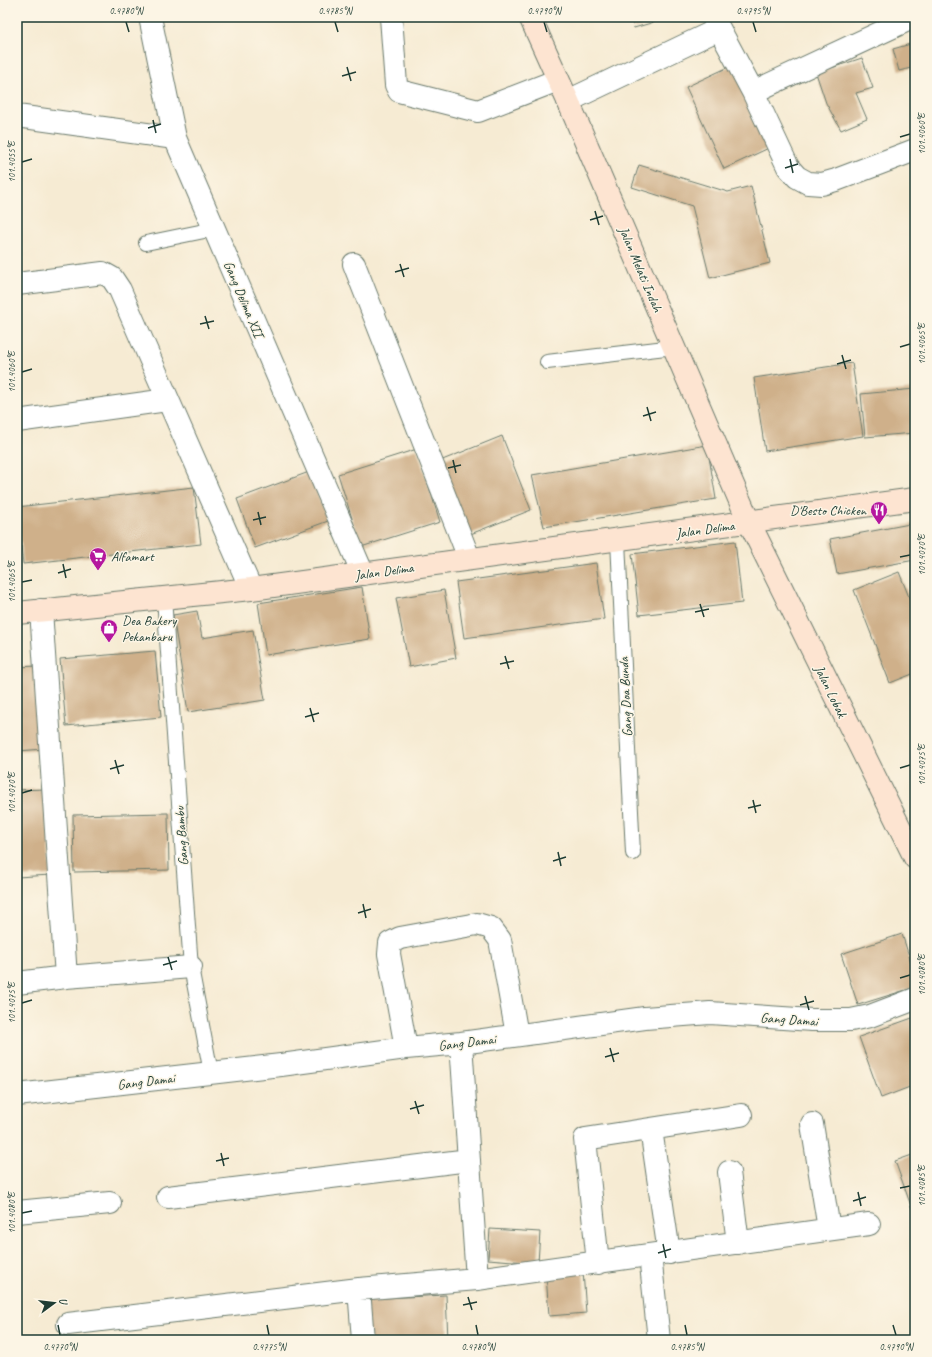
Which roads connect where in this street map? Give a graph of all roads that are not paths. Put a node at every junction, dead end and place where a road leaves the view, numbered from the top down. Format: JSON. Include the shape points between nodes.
{"nodes":[{"id":1,"x":150,"y":17,"type":"edge"},
{"id":2,"x":391,"y":17,"type":"edge"},
{"id":3,"x":530,"y":17,"type":"edge"},
{"id":4,"x":914,"y":17,"type":"edge"},
{"id":5,"x":716,"y":23,"type":"edge"},
{"id":6,"x":558,"y":80,"type":"junction"},
{"id":7,"x":753,"y":92,"type":"junction"},
{"id":8,"x":568,"y":101,"type":"junction"},
{"id":9,"x":17,"y":116,"type":"edge"},
{"id":10,"x":175,"y":138,"type":"junction"},
{"id":11,"x":915,"y":150,"type":"edge"},
{"id":12,"x":214,"y":229,"type":"junction"},
{"id":13,"x":146,"y":242,"type":"dead end"},
{"id":14,"x":354,"y":264,"type":"dead end"},
{"id":15,"x":17,"y":284,"type":"edge"},
{"id":16,"x":674,"y":347,"type":"junction"},
{"id":17,"x":547,"y":362,"type":"dead end"},
{"id":18,"x":167,"y":400,"type":"junction"},
{"id":19,"x":17,"y":422,"type":"edge"},
{"id":20,"x":915,"y":499,"type":"edge"},
{"id":21,"x":749,"y":522,"type":"junction"},
{"id":22,"x":618,"y":540,"type":"junction"},
{"id":23,"x":469,"y":558,"type":"junction"},
{"id":24,"x":363,"y":574,"type":"junction"},
{"id":25,"x":251,"y":589,"type":"junction"},
{"id":26,"x":164,"y":598,"type":"junction"},
{"id":27,"x":41,"y":610,"type":"junction"},
{"id":28,"x":17,"y":613,"type":"edge"},
{"id":29,"x":633,"y":853,"type":"dead end"},
{"id":30,"x":915,"y":858,"type":"edge"},
{"id":31,"x":191,"y":967,"type":"junction"},
{"id":32,"x":66,"y":977,"type":"junction"},
{"id":33,"x":17,"y":983,"type":"edge"},
{"id":34,"x":915,"y":999,"type":"edge"},
{"id":35,"x":517,"y":1035,"type":"junction"},
{"id":36,"x":462,"y":1043,"type":"junction"},
{"id":37,"x":406,"y":1048,"type":"junction"},
{"id":38,"x":211,"y":1073,"type":"junction"},
{"id":39,"x":17,"y":1095,"type":"edge"},
{"id":40,"x":741,"y":1115,"type":"dead end"},
{"id":41,"x":812,"y":1124,"type":"dead end"},
{"id":42,"x":651,"y":1129,"type":"junction"},
{"id":43,"x":469,"y":1160,"type":"junction"},
{"id":44,"x":729,"y":1172,"type":"dead end"},
{"id":45,"x":168,"y":1197,"type":"dead end"},
{"id":46,"x":110,"y":1203,"type":"dead end"},
{"id":47,"x":17,"y":1212,"type":"edge"},
{"id":48,"x":869,"y":1224,"type":"dead end"},
{"id":49,"x":829,"y":1229,"type":"junction"},
{"id":50,"x":738,"y":1243,"type":"junction"},
{"id":51,"x":660,"y":1254,"type":"junction"},
{"id":52,"x":598,"y":1263,"type":"junction"},
{"id":53,"x":477,"y":1279,"type":"junction"},
{"id":54,"x":359,"y":1289,"type":"junction"},
{"id":55,"x":68,"y":1324,"type":"dead end"},
{"id":56,"x":363,"y":1340,"type":"edge"},
{"id":57,"x":659,"y":1340,"type":"edge"}],
"edges":[{"from":1,"to":10,"type":"street","name":"Gang Delima XII"},
{"from":2,"to":6,"type":"street","via":[[396,85],[399,91],[478,110]]},
{"from":3,"to":6,"type":"main road","name":"Jalan Melati Indah"},
{"from":4,"to":7,"type":"street"},
{"from":5,"to":7,"type":"street"},
{"from":5,"to":8,"type":"street"},
{"from":6,"to":8,"type":"main road","name":"Jalan Melati Indah"},
{"from":7,"to":11,"type":"street","via":[[788,167],[797,177],[808,182],[822,184],[836,180]]},
{"from":8,"to":16,"type":"main road","name":"Jalan Melati Indah"},
{"from":9,"to":10,"type":"street"},
{"from":10,"to":12,"type":"street","name":"Gang Delima XII"},
{"from":12,"to":13,"type":"lane"},
{"from":12,"to":24,"type":"street","name":"Gang Delima XII"},
{"from":14,"to":23,"type":"street"},
{"from":15,"to":18,"type":"street","via":[[103,273],[112,278],[120,290]]},
{"from":16,"to":17,"type":"lane"},
{"from":16,"to":21,"type":"main road","name":"Jalan Melati Indah"},
{"from":18,"to":19,"type":"street"},
{"from":18,"to":25,"type":"street"},
{"from":20,"to":21,"type":"main road","name":"Jalan Delima"},
{"from":21,"to":22,"type":"main road","name":"Jalan Delima"},
{"from":21,"to":30,"type":"main road","name":"Jalan Lobak"},
{"from":22,"to":23,"type":"main road","name":"Jalan Delima"},
{"from":22,"to":29,"type":"lane","name":"Gang Doa Bunda"},
{"from":23,"to":24,"type":"main road","name":"Jalan Delima"},
{"from":24,"to":25,"type":"main road","name":"Jalan Delima"},
{"from":25,"to":26,"type":"main road","name":"Jalan Delima"},
{"from":26,"to":27,"type":"main road","name":"Jalan Delima"},
{"from":26,"to":31,"type":"lane","name":"Gang Bambu"},
{"from":27,"to":28,"type":"main road","name":"Jalan Delima"},
{"from":27,"to":32,"type":"street"},
{"from":31,"to":32,"type":"street"},
{"from":31,"to":38,"type":"lane","name":"Gang Bambu"},
{"from":32,"to":33,"type":"street"},
{"from":34,"to":35,"type":"street","name":"Gang Damai","via":[[870,1016],[851,1020],[710,1013],[645,1018]]},
{"from":35,"to":36,"type":"street","name":"Gang Damai"},
{"from":35,"to":37,"type":"street","via":[[500,940],[491,928],[477,924],[400,938],[390,943],[389,954]]},
{"from":36,"to":37,"type":"street","name":"Gang Damai"},
{"from":36,"to":43,"type":"street"},
{"from":37,"to":38,"type":"street","name":"Gang Damai"},
{"from":38,"to":39,"type":"street","name":"Gang Damai"},
{"from":40,"to":42,"type":"street"},
{"from":41,"to":49,"type":"street"},
{"from":42,"to":51,"type":"street"},
{"from":42,"to":52,"type":"street","via":[[585,1139]]},
{"from":43,"to":45,"type":"street"},
{"from":43,"to":53,"type":"street"},
{"from":44,"to":50,"type":"street"},
{"from":46,"to":47,"type":"street"},
{"from":48,"to":49,"type":"street"},
{"from":49,"to":50,"type":"street"},
{"from":50,"to":51,"type":"street"},
{"from":51,"to":52,"type":"street"},
{"from":51,"to":57,"type":"street"},
{"from":52,"to":53,"type":"street"},
{"from":53,"to":54,"type":"street"},
{"from":54,"to":55,"type":"street"},
{"from":54,"to":56,"type":"street"}]}
